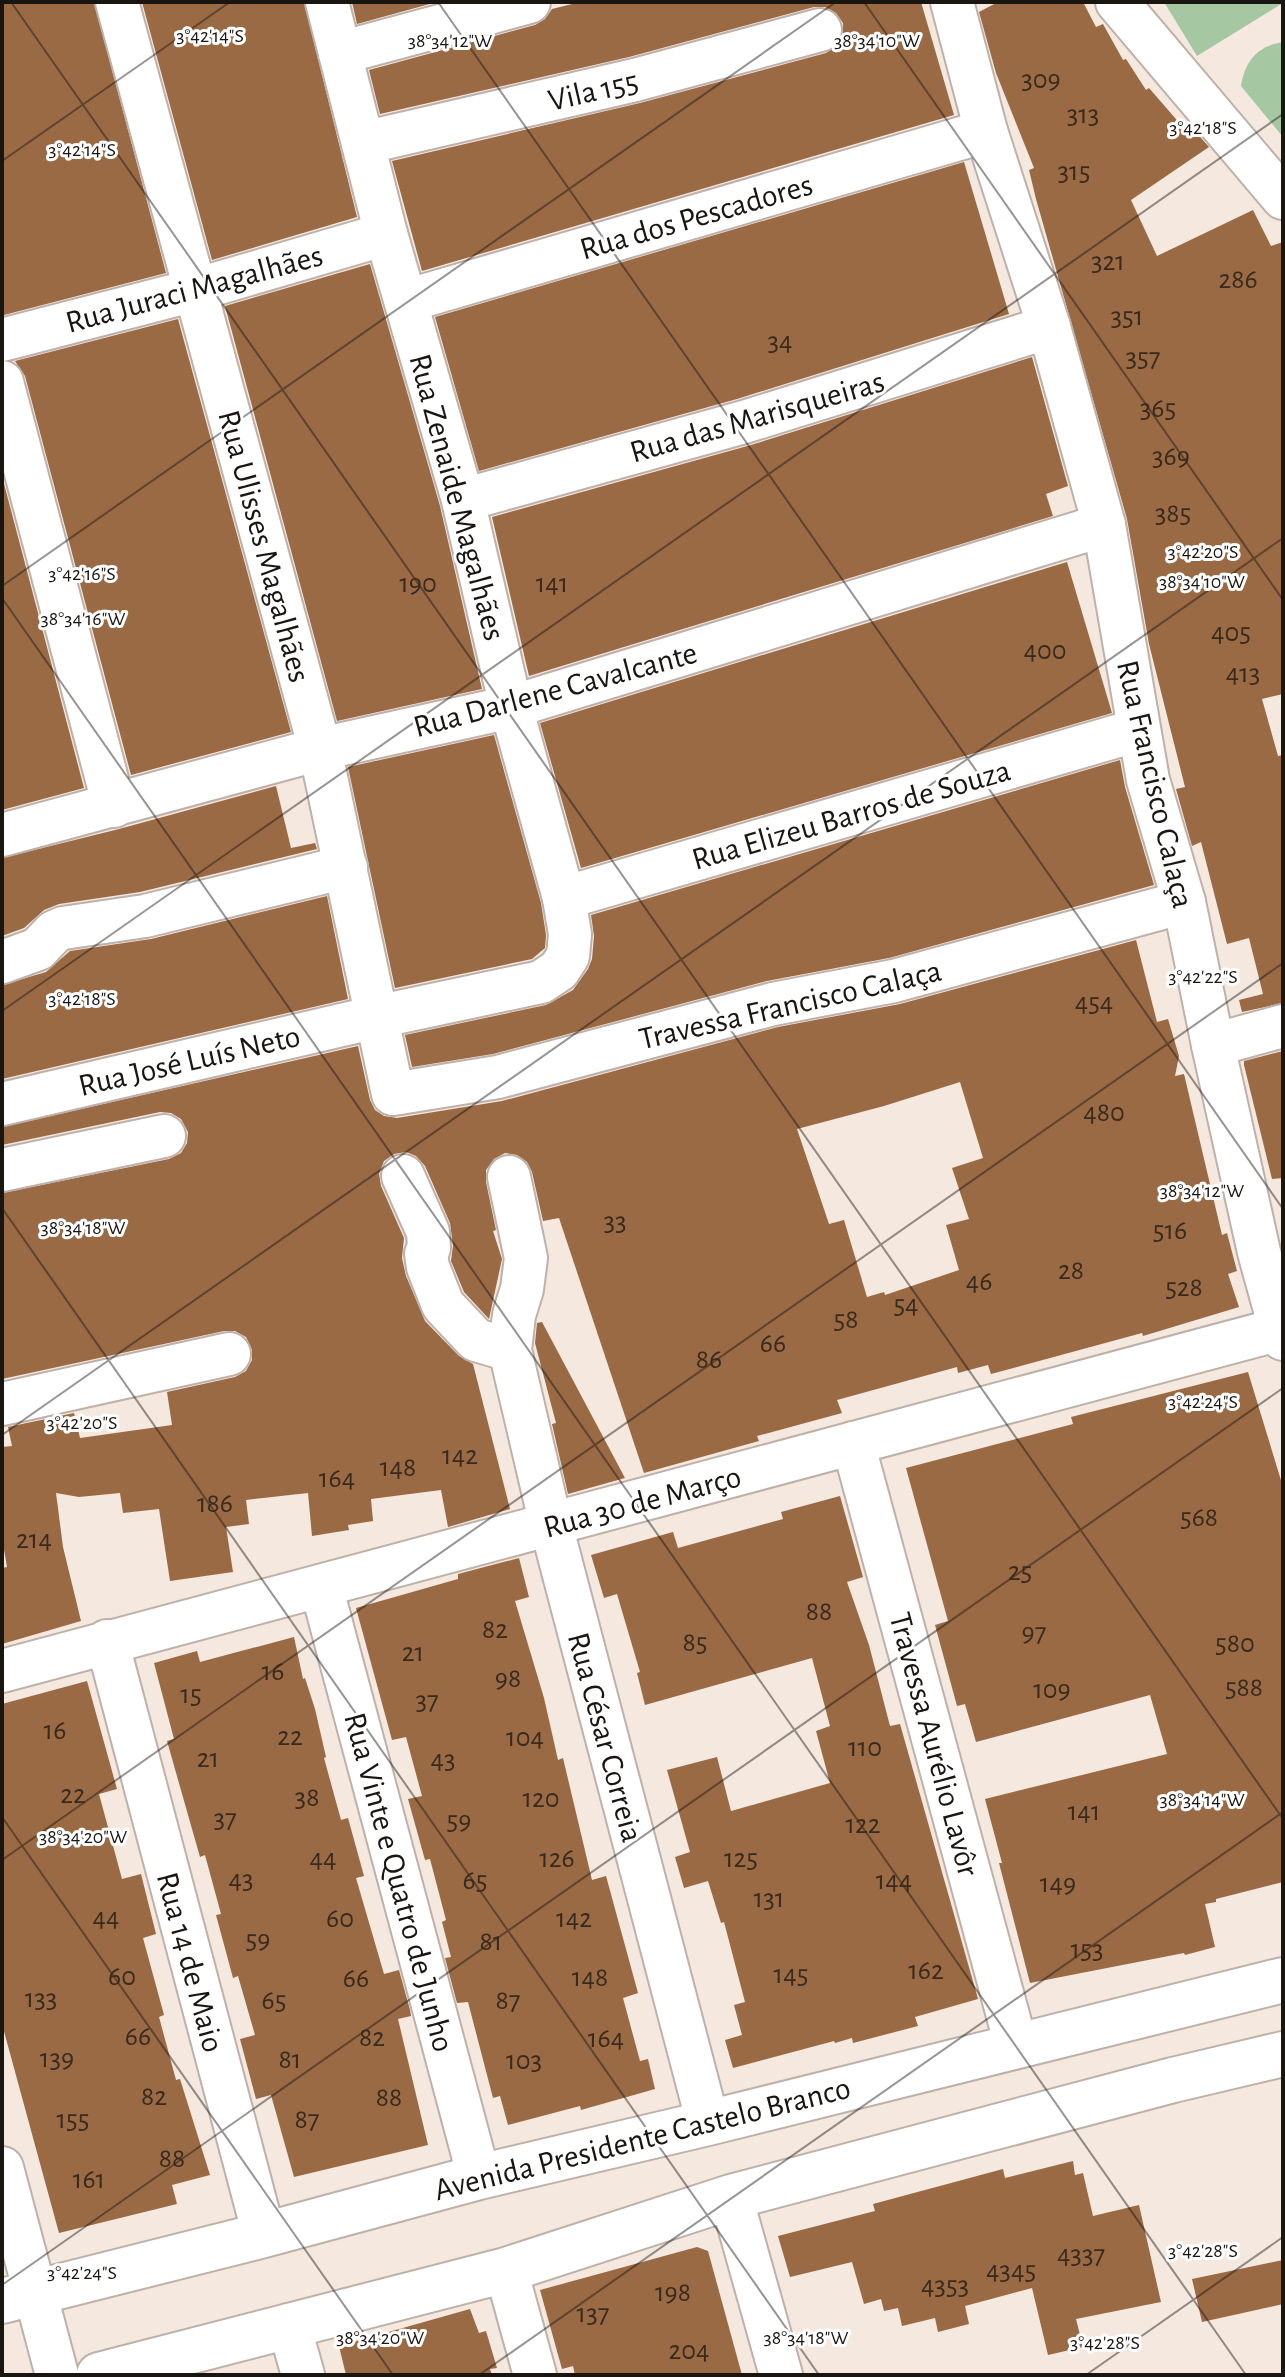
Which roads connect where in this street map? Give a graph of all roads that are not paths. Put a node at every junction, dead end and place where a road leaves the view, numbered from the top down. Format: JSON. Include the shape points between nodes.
{"nodes":[{"id":1,"x":117,"y":2,"type":"edge"},
{"id":2,"x":327,"y":2,"type":"edge"},
{"id":3,"x":952,"y":2,"type":"edge"},
{"id":4,"x":1117,"y":2,"type":"edge"},
{"id":5,"x":509,"y":5,"type":"edge"},
{"id":6,"x":820,"y":30,"type":"dead end"},
{"id":7,"x":340,"y":53,"type":"junction"},
{"id":8,"x":986,"y":131,"type":"junction"},
{"id":9,"x":363,"y":143,"type":"junction"},
{"id":10,"x":1283,"y":198,"type":"edge"},
{"id":11,"x":386,"y":234,"type":"junction"},
{"id":12,"x":195,"y":290,"type":"junction"},
{"id":13,"x":406,"y":301,"type":"junction"},
{"id":14,"x":1049,"y":327,"type":"junction"},
{"id":15,"x":2,"y":340,"type":"edge"},
{"id":16,"x":2,"y":382,"type":"edge"},
{"id":17,"x":463,"y":500,"type":"junction"},
{"id":18,"x":1104,"y":525,"type":"junction"},
{"id":19,"x":511,"y":707,"type":"junction"},
{"id":20,"x":1138,"y":730,"type":"junction"},
{"id":21,"x":320,"y":749,"type":"junction"},
{"id":22,"x":114,"y":806,"type":"junction"},
{"id":23,"x":2,"y":835,"type":"edge"},
{"id":24,"x":346,"y":867,"type":"junction"},
{"id":25,"x":564,"y":898,"type":"junction"},
{"id":26,"x":1184,"y":902,"type":"junction"},
{"id":27,"x":2,"y":962,"type":"edge"},
{"id":28,"x":541,"y":982,"type":"joint"},
{"id":29,"x":376,"y":1017,"type":"junction"},
{"id":30,"x":1283,"y":1026,"type":"edge"},
{"id":31,"x":1213,"y":1045,"type":"junction"},
{"id":32,"x":393,"y":1094,"type":"joint"},
{"id":33,"x":2,"y":1104,"type":"edge"},
{"id":34,"x":164,"y":1136,"type":"dead end"},
{"id":35,"x":2,"y":1170,"type":"edge"},
{"id":36,"x":403,"y":1176,"type":"dead end"},
{"id":37,"x":509,"y":1177,"type":"dead end"},
{"id":38,"x":1271,"y":1250,"type":"edge"},
{"id":39,"x":1282,"y":1334,"type":"edge"},
{"id":40,"x":510,"y":1350,"type":"junction"},
{"id":41,"x":229,"y":1354,"type":"dead end"},
{"id":42,"x":2,"y":1404,"type":"edge"},
{"id":43,"x":853,"y":1443,"type":"junction"},
{"id":44,"x":551,"y":1525,"type":"junction"},
{"id":45,"x":321,"y":1586,"type":"junction"},
{"id":46,"x":107,"y":1641,"type":"junction"},
{"id":47,"x":2,"y":1671,"type":"edge"},
{"id":48,"x":1283,"y":1980,"type":"edge"},
{"id":49,"x":1016,"y":2045,"type":"junction"},
{"id":50,"x":1283,"y":2054,"type":"edge"},
{"id":51,"x":708,"y":2123,"type":"junction"},
{"id":52,"x":2,"y":2168,"type":"edge"},
{"id":53,"x":479,"y":2177,"type":"junction"},
{"id":54,"x":731,"y":2197,"type":"junction"},
{"id":55,"x":264,"y":2235,"type":"junction"},
{"id":56,"x":506,"y":2270,"type":"junction"},
{"id":57,"x":19,"y":2297,"type":"edge"},
{"id":58,"x":289,"y":2325,"type":"junction"},
{"id":59,"x":57,"y":2375,"type":"edge"},
{"id":60,"x":99,"y":2375,"type":"edge"},
{"id":61,"x":303,"y":2375,"type":"edge"},
{"id":62,"x":535,"y":2375,"type":"edge"},
{"id":63,"x":781,"y":2375,"type":"edge"}],
"edges":[{"from":1,"to":12,"type":"street","name":"Rua Ulisses Magalhães"},
{"from":2,"to":7,"type":"street","name":"Rua Zenaide Magalhães"},
{"from":3,"to":8,"type":"street","name":"Rua Francisco Calaça"},
{"from":4,"to":10,"type":"street"},
{"from":5,"to":7,"type":"street"},
{"from":6,"to":9,"type":"street","name":"Vila 155","via":[[635,80]]},
{"from":7,"to":9,"type":"street","name":"Rua Zenaide Magalhães"},
{"from":8,"to":13,"type":"street","name":"Rua dos Pescadores"},
{"from":8,"to":14,"type":"street","name":"Rua Francisco Calaça"},
{"from":9,"to":11,"type":"street","name":"Rua Zenaide Magalhães"},
{"from":11,"to":12,"type":"street","name":"Rua Juraci Magalhães"},
{"from":11,"to":13,"type":"street","name":"Rua Zenaide Magalhães"},
{"from":12,"to":15,"type":"street","name":"Rua Juraci Magalhães"},
{"from":12,"to":21,"type":"street","name":"Rua Ulisses Magalhães"},
{"from":13,"to":17,"type":"street","name":"Rua Zenaide Magalhães"},
{"from":14,"to":17,"type":"street","name":"Rua das Marisqueiras","via":[[744,422]]},
{"from":14,"to":18,"type":"street","name":"Rua Francisco Calaça"},
{"from":16,"to":22,"type":"street"},
{"from":17,"to":19,"type":"street","name":"Rua Zenaide Magalhães"},
{"from":18,"to":19,"type":"street","name":"Rua Darlene Cavalcante"},
{"from":18,"to":20,"type":"street","name":"Rua Francisco Calaça"},
{"from":19,"to":21,"type":"street","name":"Rua Darlene Cavalcante"},
{"from":19,"to":25,"type":"street","name":"Rua Zenaide Magalhães"},
{"from":20,"to":25,"type":"street","name":"Rua Elizeu Barros de Souza"},
{"from":20,"to":26,"type":"street","name":"Rua Francisco Calaça"},
{"from":21,"to":22,"type":"street","name":"Rua Darlene Cavalcante"},
{"from":21,"to":24,"type":"street","name":"Rua Ulisses Magalhães"},
{"from":22,"to":23,"type":"street","name":"Rua Darlene Cavalcante"},
{"from":24,"to":27,"type":"street","via":[[145,916],[63,928],[38,949]]},
{"from":24,"to":29,"type":"street","name":"Rua Ulisses Magalhães"},
{"from":25,"to":28,"type":"street","name":"Rua Zenaide Magalhães","via":[[568,956]]},
{"from":26,"to":31,"type":"street","name":"Rua Francisco Calaça"},
{"from":26,"to":32,"type":"street","name":"Travessa Francisco Calaça","via":[[894,981],[773,1004],[498,1077]]},
{"from":28,"to":29,"type":"street","name":"Rua José Luís Neto"},
{"from":29,"to":32,"type":"street","name":"Rua Ulisses Magalhães"},
{"from":29,"to":33,"type":"street","name":"Rua José Luís Neto"},
{"from":30,"to":31,"type":"street"},
{"from":31,"to":38,"type":"street","name":"Rua Francisco Calaça"},
{"from":34,"to":35,"type":"street"},
{"from":36,"to":40,"type":"street","via":[[428,1232],[428,1267],[443,1305],[476,1340]]},
{"from":37,"to":40,"type":"street","via":[[526,1258]]},
{"from":38,"to":39,"type":"street","name":"Rua Francisco Calaça"},
{"from":39,"to":43,"type":"street","name":"Rua 30 de Março"},
{"from":40,"to":44,"type":"street","name":"Rua César Correia"},
{"from":41,"to":42,"type":"street"},
{"from":43,"to":44,"type":"street","name":"Rua 30 de Março"},
{"from":43,"to":49,"type":"street","name":"Travessa Aurélio Lavôr"},
{"from":44,"to":45,"type":"street","name":"Rua 30 de Março"},
{"from":44,"to":51,"type":"street","name":"Rua César Correia"},
{"from":45,"to":46,"type":"street","name":"Rua 30 de Março"},
{"from":45,"to":53,"type":"street","name":"Rua Vinte e Quatro de Junho"},
{"from":46,"to":47,"type":"street","name":"Rua 30 de Março"},
{"from":46,"to":55,"type":"street","name":"Rua 14 de Maio"},
{"from":48,"to":49,"type":"main road","name":"Avenida Presidente Castelo Branco"},
{"from":49,"to":51,"type":"main road","name":"Avenida Presidente Castelo Branco"},
{"from":50,"to":54,"type":"main road"},
{"from":51,"to":53,"type":"main road","name":"Avenida Presidente Castelo Branco"},
{"from":52,"to":57,"type":"street"},
{"from":53,"to":55,"type":"main road","name":"Avenida Presidente Castelo Branco"},
{"from":54,"to":56,"type":"main road"},
{"from":54,"to":63,"type":"street"},
{"from":55,"to":57,"type":"main road","name":"Avenida Presidente Castelo Branco"},
{"from":56,"to":58,"type":"main road"},
{"from":56,"to":62,"type":"street"},
{"from":57,"to":59,"type":"street"},
{"from":58,"to":60,"type":"main road"},
{"from":58,"to":61,"type":"street"}]}
